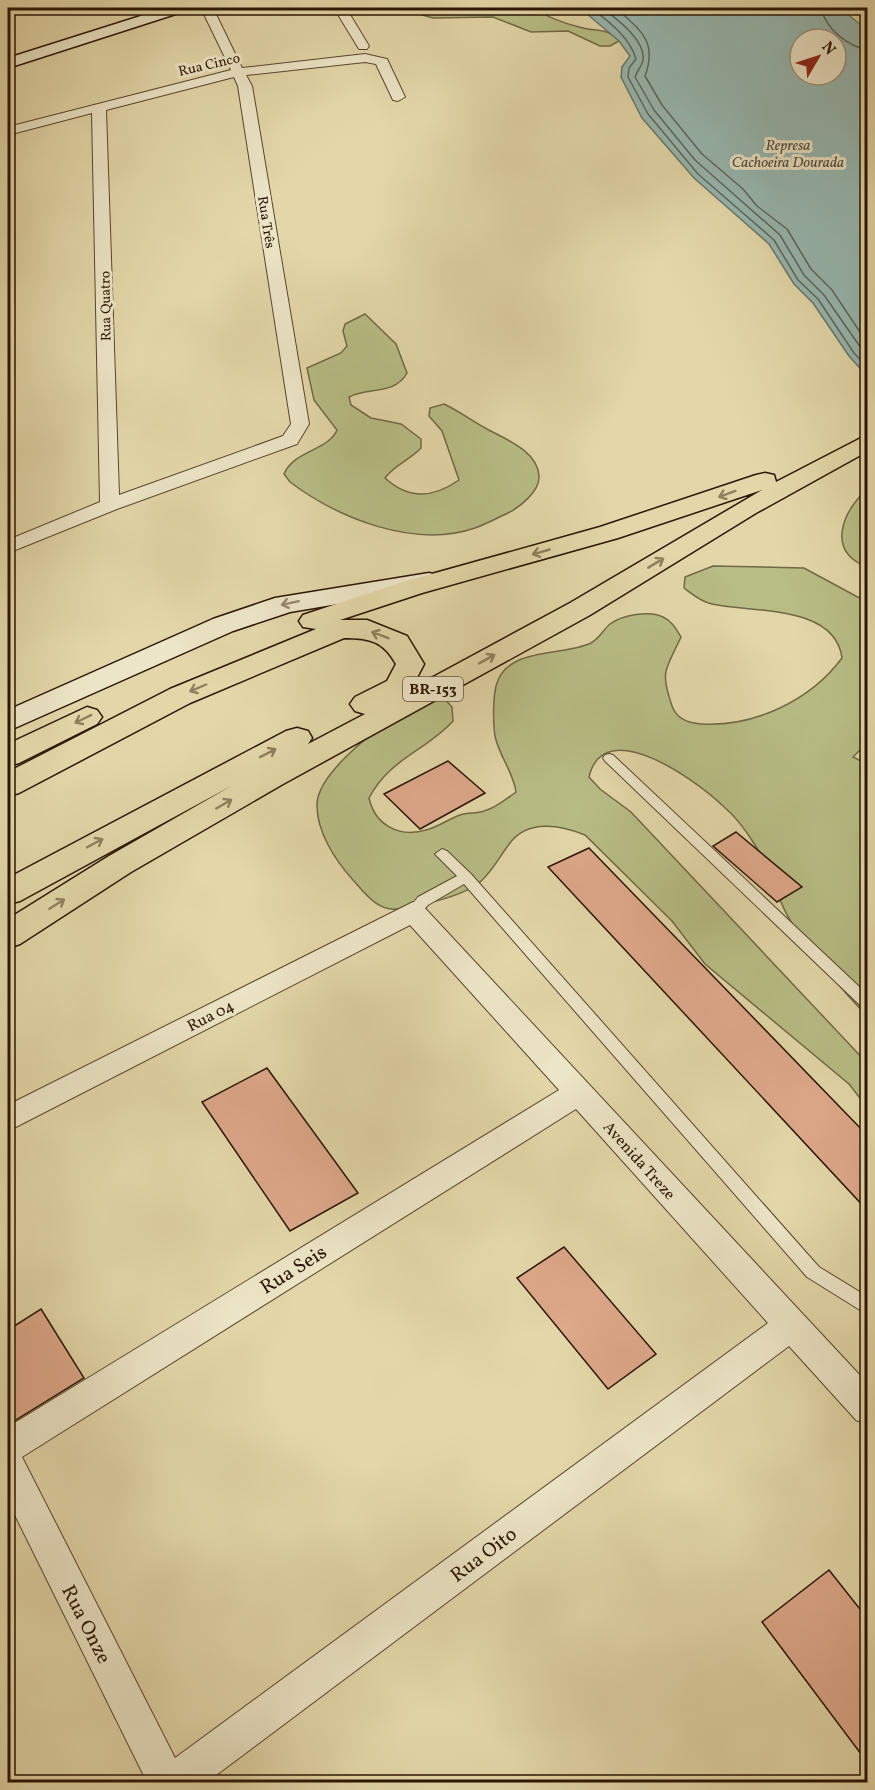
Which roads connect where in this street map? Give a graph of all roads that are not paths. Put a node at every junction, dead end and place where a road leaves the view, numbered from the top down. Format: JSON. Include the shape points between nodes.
{"nodes":[{"id":1,"x":152,"y":8,"type":"edge"},
{"id":2,"x":180,"y":8,"type":"edge"},
{"id":3,"x":207,"y":8,"type":"edge"},
{"id":4,"x":340,"y":8,"type":"edge"},
{"id":5,"x":363,"y":46,"type":"dead end"},
{"id":6,"x":8,"y":53,"type":"edge"},
{"id":7,"x":8,"y":63,"type":"edge"},
{"id":8,"x":237,"y":72,"type":"junction"},
{"id":9,"x":398,"y":97,"type":"dead end"},
{"id":10,"x":99,"y":107,"type":"junction"},
{"id":11,"x":8,"y":131,"type":"edge"},
{"id":12,"x":864,"y":444,"type":"edge"},
{"id":13,"x":110,"y":505,"type":"junction"},
{"id":14,"x":8,"y":547,"type":"edge"},
{"id":15,"x":431,"y":581,"type":"junction"},
{"id":16,"x":8,"y":721,"type":"edge"},
{"id":17,"x":8,"y":756,"type":"edge"},
{"id":18,"x":609,"y":758,"type":"dead end"},
{"id":19,"x":8,"y":785,"type":"edge"},
{"id":20,"x":442,"y":854,"type":"dead end"},
{"id":21,"x":466,"y":878,"type":"junction"},
{"id":22,"x":8,"y":892,"type":"edge"},
{"id":23,"x":413,"y":912,"type":"junction"},
{"id":24,"x":8,"y":935,"type":"edge"},
{"id":25,"x":867,"y":1004,"type":"edge"},
{"id":26,"x":578,"y":1093,"type":"junction"},
{"id":27,"x":8,"y":1119,"type":"edge"},
{"id":28,"x":867,"y":1307,"type":"edge"},
{"id":29,"x":791,"y":1325,"type":"junction"},
{"id":30,"x":867,"y":1409,"type":"edge"},
{"id":31,"x":8,"y":1446,"type":"edge"},
{"id":32,"x":8,"y":1466,"type":"edge"},
{"id":33,"x":167,"y":1782,"type":"edge"},
{"id":34,"x":175,"y":1782,"type":"edge"}],
"edges":[{"from":1,"to":6,"type":"street"},
{"from":2,"to":7,"type":"street"},
{"from":3,"to":8,"type":"street","name":"Rua Três"},
{"from":4,"to":5,"type":"street"},
{"from":8,"to":9,"type":"street","name":"Rua Cinco","via":[[376,58],[382,62]]},
{"from":8,"to":10,"type":"street","name":"Rua Cinco"},
{"from":8,"to":13,"type":"street","name":"Rua Três","via":[[244,86],[299,417],[297,434],[290,440]]},
{"from":10,"to":11,"type":"street","name":"Rua Cinco"},
{"from":10,"to":13,"type":"street","name":"Rua Quatro"},
{"from":12,"to":15,"type":"highway","number":"BR-153","one_way":true,"via":[[660,518]]},
{"from":24,"to":12,"type":"highway","number":"BR-153","one_way":true,"via":[[120,864],[580,609],[747,508]]},
{"from":13,"to":14,"type":"street"},
{"from":15,"to":16,"type":"street","one_way":true,"via":[[285,604],[223,625]]},
{"from":15,"to":17,"type":"highway","number":"BR-153","one_way":true,"via":[[209,660]]},
{"from":18,"to":25,"type":"lane"},
{"from":22,"to":19,"type":"highway","one_way":true,"via":[[199,788],[398,687],[410,664],[398,642],[367,630],[340,629],[180,696]]},
{"from":20,"to":21,"type":"lane"},
{"from":21,"to":23,"type":"lane","via":[[423,901]]},
{"from":21,"to":28,"type":"lane","via":[[813,1272]]},
{"from":23,"to":26,"type":"street","name":"Avenida Treze"},
{"from":23,"to":27,"type":"street","name":"Rua 04"},
{"from":26,"to":29,"type":"street","name":"Avenida Treze"},
{"from":26,"to":31,"type":"street","name":"Rua Seis"},
{"from":29,"to":30,"type":"street","name":"Avenida Treze"},
{"from":29,"to":34,"type":"street","name":"Rua Oito"},
{"from":32,"to":33,"type":"street","name":"Rua Onze"}]}
